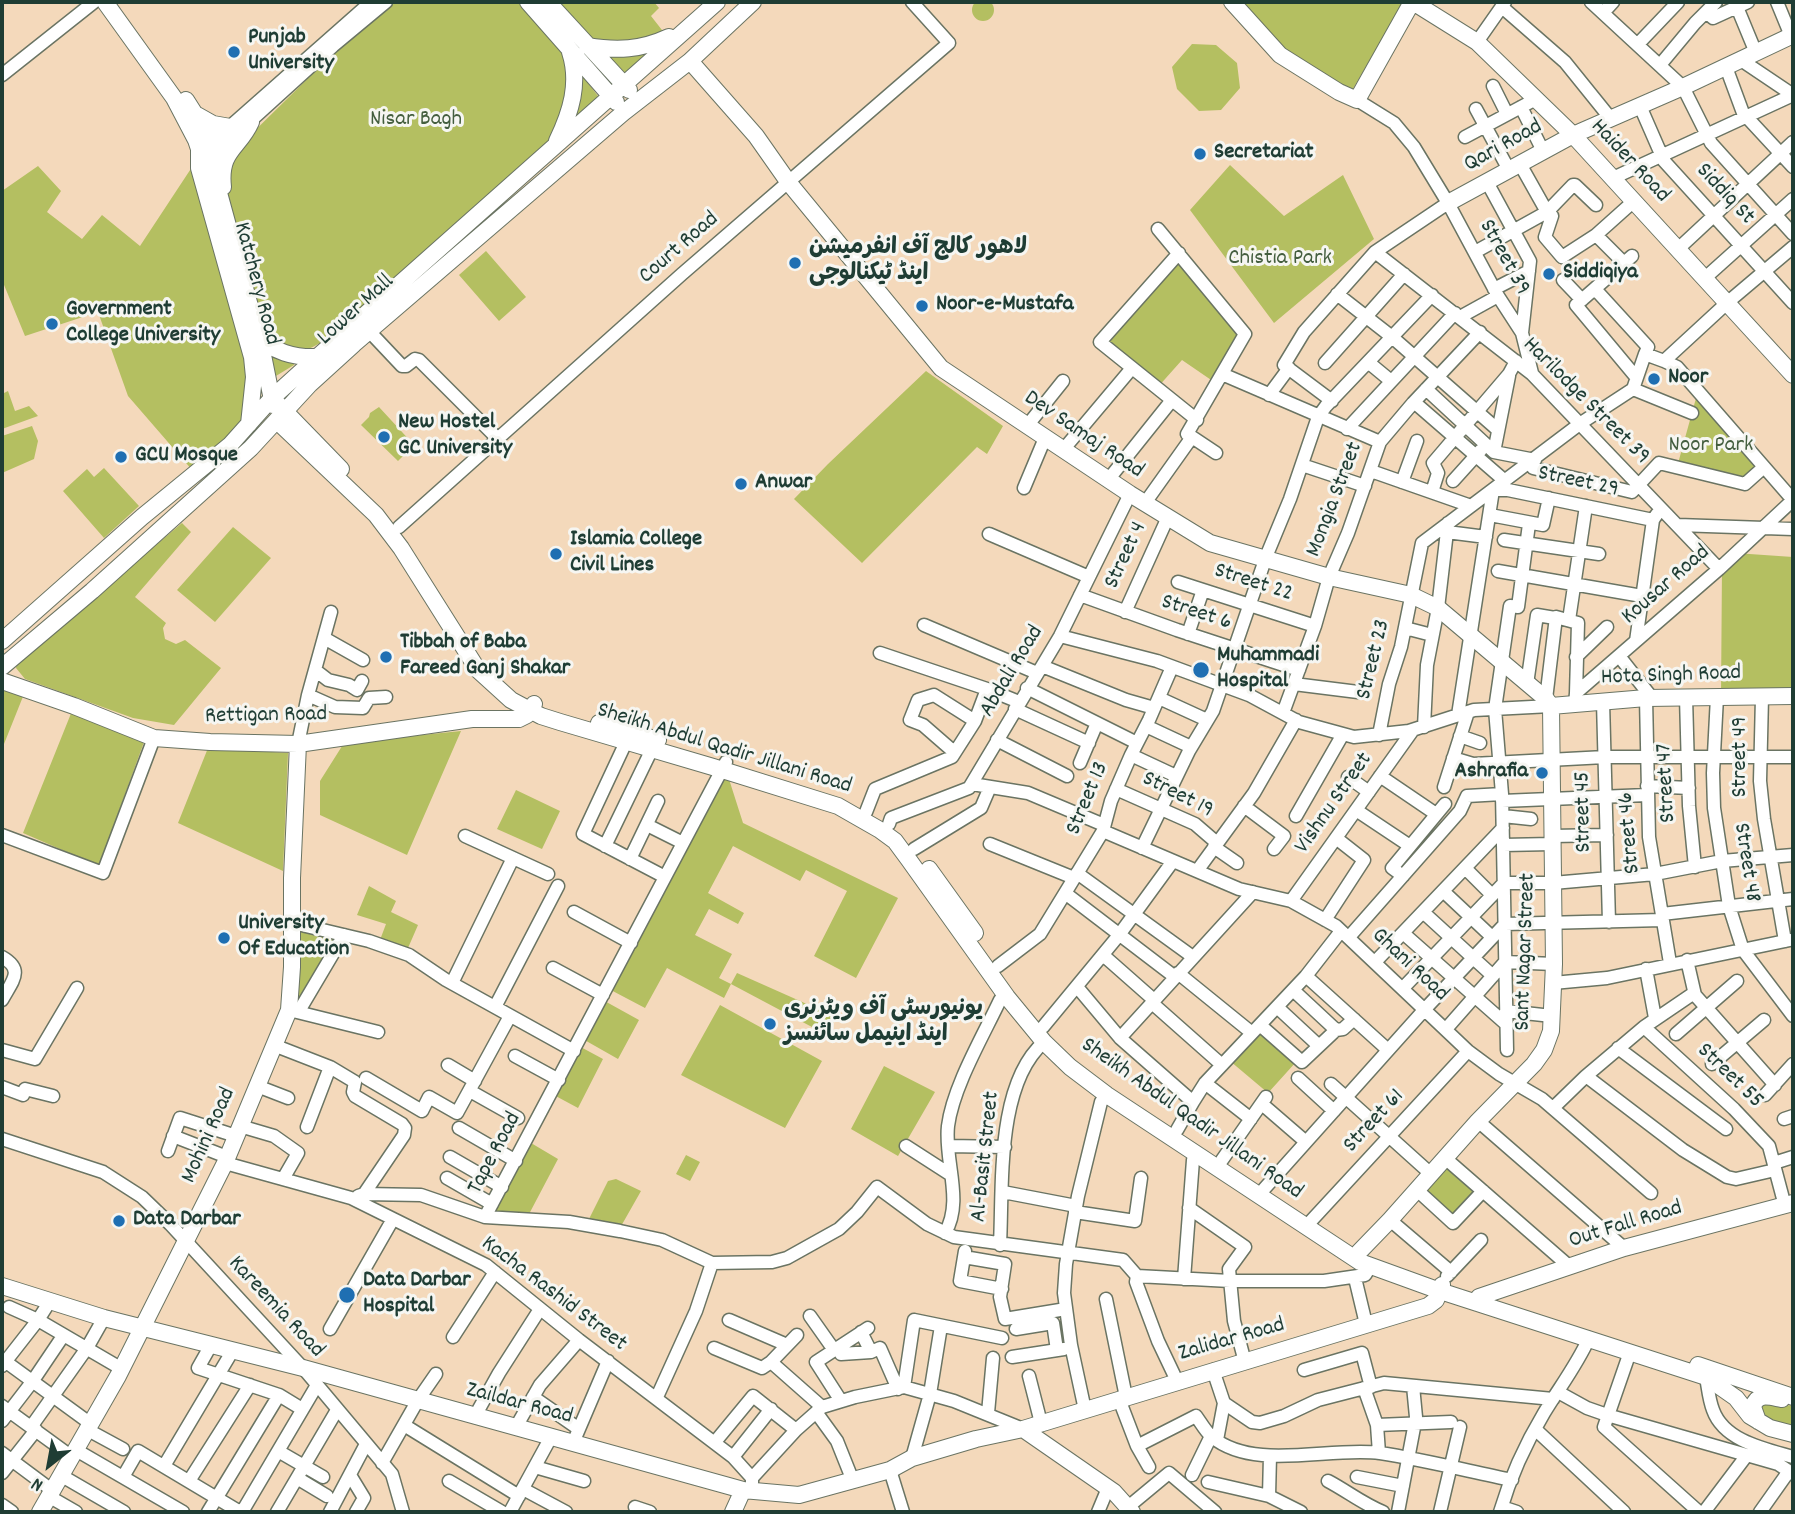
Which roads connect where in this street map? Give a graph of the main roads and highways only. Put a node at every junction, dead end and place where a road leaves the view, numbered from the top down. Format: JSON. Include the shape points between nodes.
{"nodes":[{"id":1,"x":105,"y":2,"type":"edge"},
{"id":2,"x":115,"y":2,"type":"edge"},
{"id":3,"x":528,"y":2,"type":"edge"},
{"id":4,"x":548,"y":2,"type":"edge"},
{"id":5,"x":717,"y":2,"type":"edge"},
{"id":6,"x":754,"y":2,"type":"edge"},
{"id":7,"x":1232,"y":2,"type":"edge"},
{"id":8,"x":1412,"y":2,"type":"edge"},
{"id":9,"x":683,"y":30,"type":"junction"},
{"id":10,"x":1792,"y":35,"type":"edge"},
{"id":11,"x":568,"y":46,"type":"junction"},
{"id":12,"x":587,"y":46,"type":"junction"},
{"id":13,"x":690,"y":61,"type":"junction"},
{"id":14,"x":617,"y":90,"type":"junction"},
{"id":15,"x":639,"y":101,"type":"junction"},
{"id":16,"x":625,"y":111,"type":"junction"},
{"id":17,"x":195,"y":113,"type":"junction"},
{"id":18,"x":251,"y":122,"type":"road end"},
{"id":19,"x":230,"y":127,"type":"road end"},
{"id":20,"x":1573,"y":135,"type":"junction"},
{"id":21,"x":553,"y":150,"type":"junction"},
{"id":22,"x":207,"y":152,"type":"junction"},
{"id":23,"x":1448,"y":203,"type":"road end"},
{"id":24,"x":224,"y":215,"type":"junction"},
{"id":25,"x":258,"y":335,"type":"junction"},
{"id":26,"x":317,"y":357,"type":"junction"},
{"id":27,"x":1793,"y":375,"type":"edge"},
{"id":28,"x":310,"y":384,"type":"junction"},
{"id":29,"x":272,"y":398,"type":"junction"},
{"id":30,"x":281,"y":416,"type":"junction"},
{"id":31,"x":248,"y":424,"type":"junction"},
{"id":32,"x":308,"y":435,"type":"junction"},
{"id":33,"x":77,"y":575,"type":"junction"},
{"id":34,"x":92,"y":591,"type":"junction"},
{"id":35,"x":2,"y":641,"type":"edge"},
{"id":36,"x":16,"y":655,"type":"junction"},
{"id":37,"x":2,"y":667,"type":"edge"},
{"id":38,"x":2,"y":681,"type":"edge"},
{"id":39,"x":18,"y":687,"type":"junction"},
{"id":40,"x":1793,"y":696,"type":"edge"},
{"id":41,"x":1549,"y":703,"type":"junction"},
{"id":42,"x":533,"y":708,"type":"junction"},
{"id":43,"x":298,"y":744,"type":"junction"},
{"id":44,"x":724,"y":766,"type":"junction"},
{"id":45,"x":1044,"y":1035,"type":"junction"},
{"id":46,"x":1789,"y":1204,"type":"edge"},
{"id":47,"x":1359,"y":1252,"type":"junction"},
{"id":48,"x":1443,"y":1283,"type":"junction"},
{"id":49,"x":2,"y":1286,"type":"edge"},
{"id":50,"x":1478,"y":1300,"type":"junction"},
{"id":51,"x":142,"y":1327,"type":"junction"},
{"id":52,"x":1793,"y":1399,"type":"edge"},
{"id":53,"x":1758,"y":1421,"type":"junction"},
{"id":54,"x":1023,"y":1429,"type":"junction"},
{"id":55,"x":1793,"y":1434,"type":"edge"},
{"id":56,"x":749,"y":1486,"type":"junction"},
{"id":57,"x":1130,"y":1510,"type":"edge"},
{"id":58,"x":40,"y":1512,"type":"edge"},
{"id":59,"x":733,"y":1512,"type":"edge"}],
"edges":[{"from":1,"to":22,"type":"main road","via":[[170,90]]},
{"from":2,"to":17,"type":"main road","name":"Katchery Road"},
{"from":3,"to":11,"type":"main road"},
{"from":4,"to":12,"type":"main road"},
{"from":5,"to":9,"type":"main road","name":"Lower Mall"},
{"from":6,"to":13,"type":"main road","name":"Lower Mall"},
{"from":7,"to":8,"type":"main road","via":[[1280,55],[1357,100]]},
{"from":8,"to":20,"type":"main road","name":"Haider Road","via":[[1478,42]]},
{"from":9,"to":12,"type":"main road","via":[[651,45],[626,50]]},
{"from":9,"to":14,"type":"main road","name":"Lower Mall"},
{"from":10,"to":20,"type":"main road","name":"Qari Road"},
{"from":11,"to":14,"type":"main road"},
{"from":11,"to":21,"type":"main road","via":[[575,87]]},
{"from":12,"to":14,"type":"main road"},
{"from":13,"to":15,"type":"main road","name":"Lower Mall"},
{"from":13,"to":41,"type":"main road","name":"Dev Samaj Road","via":[[756,136],[934,362],[1210,543],[1411,595],[1438,608]]},
{"from":14,"to":15,"type":"main road"},
{"from":14,"to":16,"type":"main road"},
{"from":14,"to":21,"type":"main road","name":"Lower Mall"},
{"from":15,"to":16,"type":"main road","name":"Lower Mall"},
{"from":16,"to":28,"type":"main road","name":"Lower Mall"},
{"from":17,"to":19,"type":"main road","via":[[213,124]]},
{"from":17,"to":22,"type":"main road","name":"Katchery Road","via":[[207,133]]},
{"from":18,"to":24,"type":"main road","via":[[224,163]]},
{"from":20,"to":23,"type":"main road","name":"Qari Road"},
{"from":20,"to":27,"type":"main road","name":"Haider Road"},
{"from":21,"to":26,"type":"main road","name":"Lower Mall"},
{"from":22,"to":24,"type":"main road","name":"Katchery Road"},
{"from":22,"to":31,"type":"main road","name":"Katchery Road","via":[[199,168],[252,357]]},
{"from":24,"to":25,"type":"main road","name":"Katchery Road"},
{"from":25,"to":26,"type":"main road","via":[[282,352]]},
{"from":25,"to":29,"type":"main road","name":"Katchery Road"},
{"from":26,"to":29,"type":"main road","name":"Lower Mall"},
{"from":28,"to":30,"type":"main road","name":"Lower Mall"},
{"from":28,"to":32,"type":"main road","via":[[303,405]]},
{"from":29,"to":30,"type":"main road","name":"Sheikh Abdul Qadir Jillani Road"},
{"from":29,"to":31,"type":"main road","name":"Lower Mall"},
{"from":30,"to":32,"type":"main road","name":"Sheikh Abdul Qadir Jillani Road"},
{"from":30,"to":34,"type":"main road","name":"Lower Mall"},
{"from":30,"to":42,"type":"main road","name":"Sheikh Abdul Qadir Jillani Road","via":[[376,515],[478,670],[499,690]]},
{"from":31,"to":33,"type":"main road","name":"Lower Mall","via":[[230,445]]},
{"from":32,"to":42,"type":"main road","name":"Sheikh Abdul Qadir Jillani Road","via":[[399,527],[481,660]]},
{"from":33,"to":34,"type":"main road"},
{"from":33,"to":35,"type":"main road","name":"Lower Mall"},
{"from":34,"to":36,"type":"main road","name":"Lower Mall"},
{"from":36,"to":37,"type":"main road","name":"Lower Mall"},
{"from":36,"to":39,"type":"main road","via":[[10,672]]},
{"from":38,"to":39,"type":"main road","name":"Rettigan Road"},
{"from":39,"to":43,"type":"main road","name":"Rettigan Road","via":[[154,738]]},
{"from":40,"to":41,"type":"main road","name":"Hota Singh Road"},
{"from":41,"to":47,"type":"main road","name":"Sant Nagar Street","via":[[1551,1031],[1534,1064]]},
{"from":42,"to":43,"type":"main road","name":"Rettigan Road","via":[[519,719],[472,719]]},
{"from":42,"to":44,"type":"main road","name":"Sheikh Abdul Qadir Jillani Road"},
{"from":42,"to":44,"type":"main road","name":"Sheikh Abdul Qadir Jillani Road","via":[[550,719]]},
{"from":43,"to":51,"type":"main road","name":"Mohini Road","via":[[292,878],[294,1011]]},
{"from":44,"to":45,"type":"main road","name":"Sheikh Abdul Qadir Jillani Road","via":[[838,806],[895,841],[1007,997]]},
{"from":44,"to":45,"type":"main road","name":"Sheikh Abdul Qadir Jillani Road","via":[[813,791],[889,824],[951,897]]},
{"from":45,"to":47,"type":"main road","name":"Sheikh Abdul Qadir Jillani Road","via":[[1088,1070]]},
{"from":45,"to":48,"type":"main road","name":"Sheikh Abdul Qadir Jillani Road","via":[[1070,1067],[1107,1095],[1353,1258],[1370,1267]]},
{"from":46,"to":50,"type":"main road","name":"Out Fall Road","via":[[1624,1248]]},
{"from":47,"to":48,"type":"main road","name":"Sheikh Abdul Qadir Jillani Road"},
{"from":48,"to":50,"type":"main road","name":"Sheikh Abdul Qadir Jillani Road"},
{"from":48,"to":54,"type":"main road","name":"Zalidar Road","via":[[1436,1300],[1427,1306]]},
{"from":49,"to":51,"type":"main road","name":"Zaildar Road"},
{"from":50,"to":52,"type":"main road","name":"Sheikh Abdul Qadir Jillani Road","via":[[1763,1385]]},
{"from":50,"to":53,"type":"main road","name":"Sheikh Abdul Qadir Jillani Road","via":[[1706,1377]]},
{"from":51,"to":56,"type":"main road","name":"Zaildar Road","via":[[551,1437],[576,1436]]},
{"from":51,"to":58,"type":"main road","name":"Mohini Road"},
{"from":52,"to":53,"type":"main road","via":[[1759,1398],[1753,1407]]},
{"from":53,"to":55,"type":"main road","name":"Sheikh Abdul Qadir Jillani Road"},
{"from":54,"to":56,"type":"main road","name":"Zaildar Road","via":[[976,1439],[912,1458],[890,1470],[799,1495]]},
{"from":54,"to":57,"type":"main road","via":[[1108,1488]]},
{"from":56,"to":59,"type":"main road"}]}
